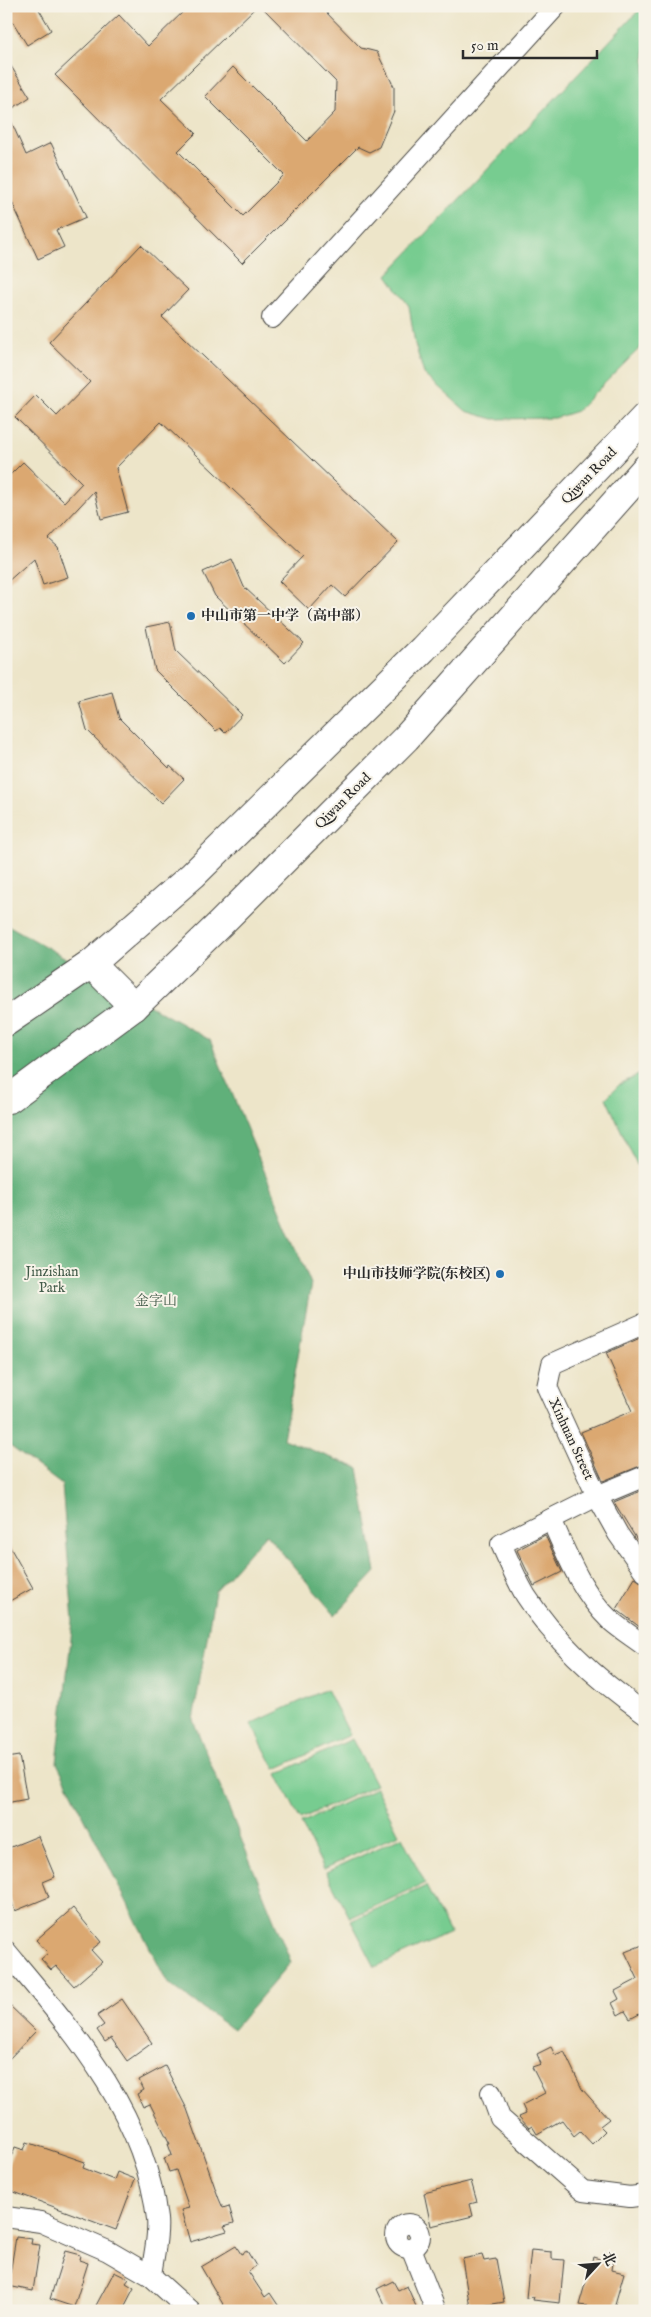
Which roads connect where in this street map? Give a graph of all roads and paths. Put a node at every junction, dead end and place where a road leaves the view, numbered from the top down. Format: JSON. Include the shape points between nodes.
{"nodes":[{"id":1,"x":556,"y":6,"type":"edge"},
{"id":2,"x":272,"y":318,"type":"dead end"},
{"id":3,"x":645,"y":417,"type":"edge"},
{"id":4,"x":645,"y":469,"type":"edge"},
{"id":5,"x":91,"y":964,"type":"junction"},
{"id":6,"x":134,"y":1008,"type":"junction"},
{"id":7,"x":6,"y":1022,"type":"edge"},
{"id":8,"x":9,"y":1099,"type":"dead end"},
{"id":9,"x":645,"y":1323,"type":"edge"},
{"id":10,"x":645,"y":1476,"type":"edge"},
{"id":11,"x":597,"y":1496,"type":"junction"},
{"id":12,"x":551,"y":1519,"type":"junction"},
{"id":13,"x":645,"y":1572,"type":"edge"},
{"id":14,"x":645,"y":1646,"type":"edge"},
{"id":15,"x":645,"y":1713,"type":"edge"},
{"id":16,"x":6,"y":1951,"type":"edge"},
{"id":17,"x":491,"y":2093,"type":"dead end"},
{"id":18,"x":645,"y":2195,"type":"edge"},
{"id":19,"x":6,"y":2206,"type":"edge"},
{"id":20,"x":6,"y":2217,"type":"edge"},
{"id":21,"x":32,"y":2222,"type":"junction"},
{"id":22,"x":411,"y":2248,"type":"dead end"},
{"id":23,"x":151,"y":2276,"type":"junction"},
{"id":24,"x":190,"y":2311,"type":"edge"},
{"id":25,"x":436,"y":2311,"type":"edge"}],
"edges":[{"from":1,"to":2,"type":"street"},
{"from":3,"to":5,"type":"main road","name":"Qiwan Road","via":[[423,649],[193,875]]},
{"from":4,"to":6,"type":"main road","name":"Qiwan Road","via":[[406,738]]},
{"from":5,"to":6,"type":"main road"},
{"from":5,"to":7,"type":"main road","name":"Qiwan Road"},
{"from":6,"to":8,"type":"main road","name":"Qiwan Road"},
{"from":9,"to":11,"type":"street","name":"Xinhuan Street","via":[[552,1364],[547,1387]]},
{"from":10,"to":11,"type":"street"},
{"from":11,"to":12,"type":"street"},
{"from":11,"to":13,"type":"street","name":"Xinhuan Street","via":[[618,1534]]},
{"from":12,"to":14,"type":"street","via":[[576,1574],[591,1598],[611,1620]]},
{"from":12,"to":15,"type":"street","via":[[501,1544],[525,1595],[567,1649],[607,1687]]},
{"from":16,"to":23,"type":"street","via":[[76,2035],[114,2092],[144,2158],[157,2220]]},
{"from":17,"to":18,"type":"street","via":[[500,2118],[583,2191],[630,2197]]},
{"from":19,"to":21,"type":"street"},
{"from":20,"to":21,"type":"street"},
{"from":21,"to":23,"type":"street","via":[[41,2222],[108,2251]]},
{"from":22,"to":25,"type":"street"},
{"from":23,"to":24,"type":"street"}]}
